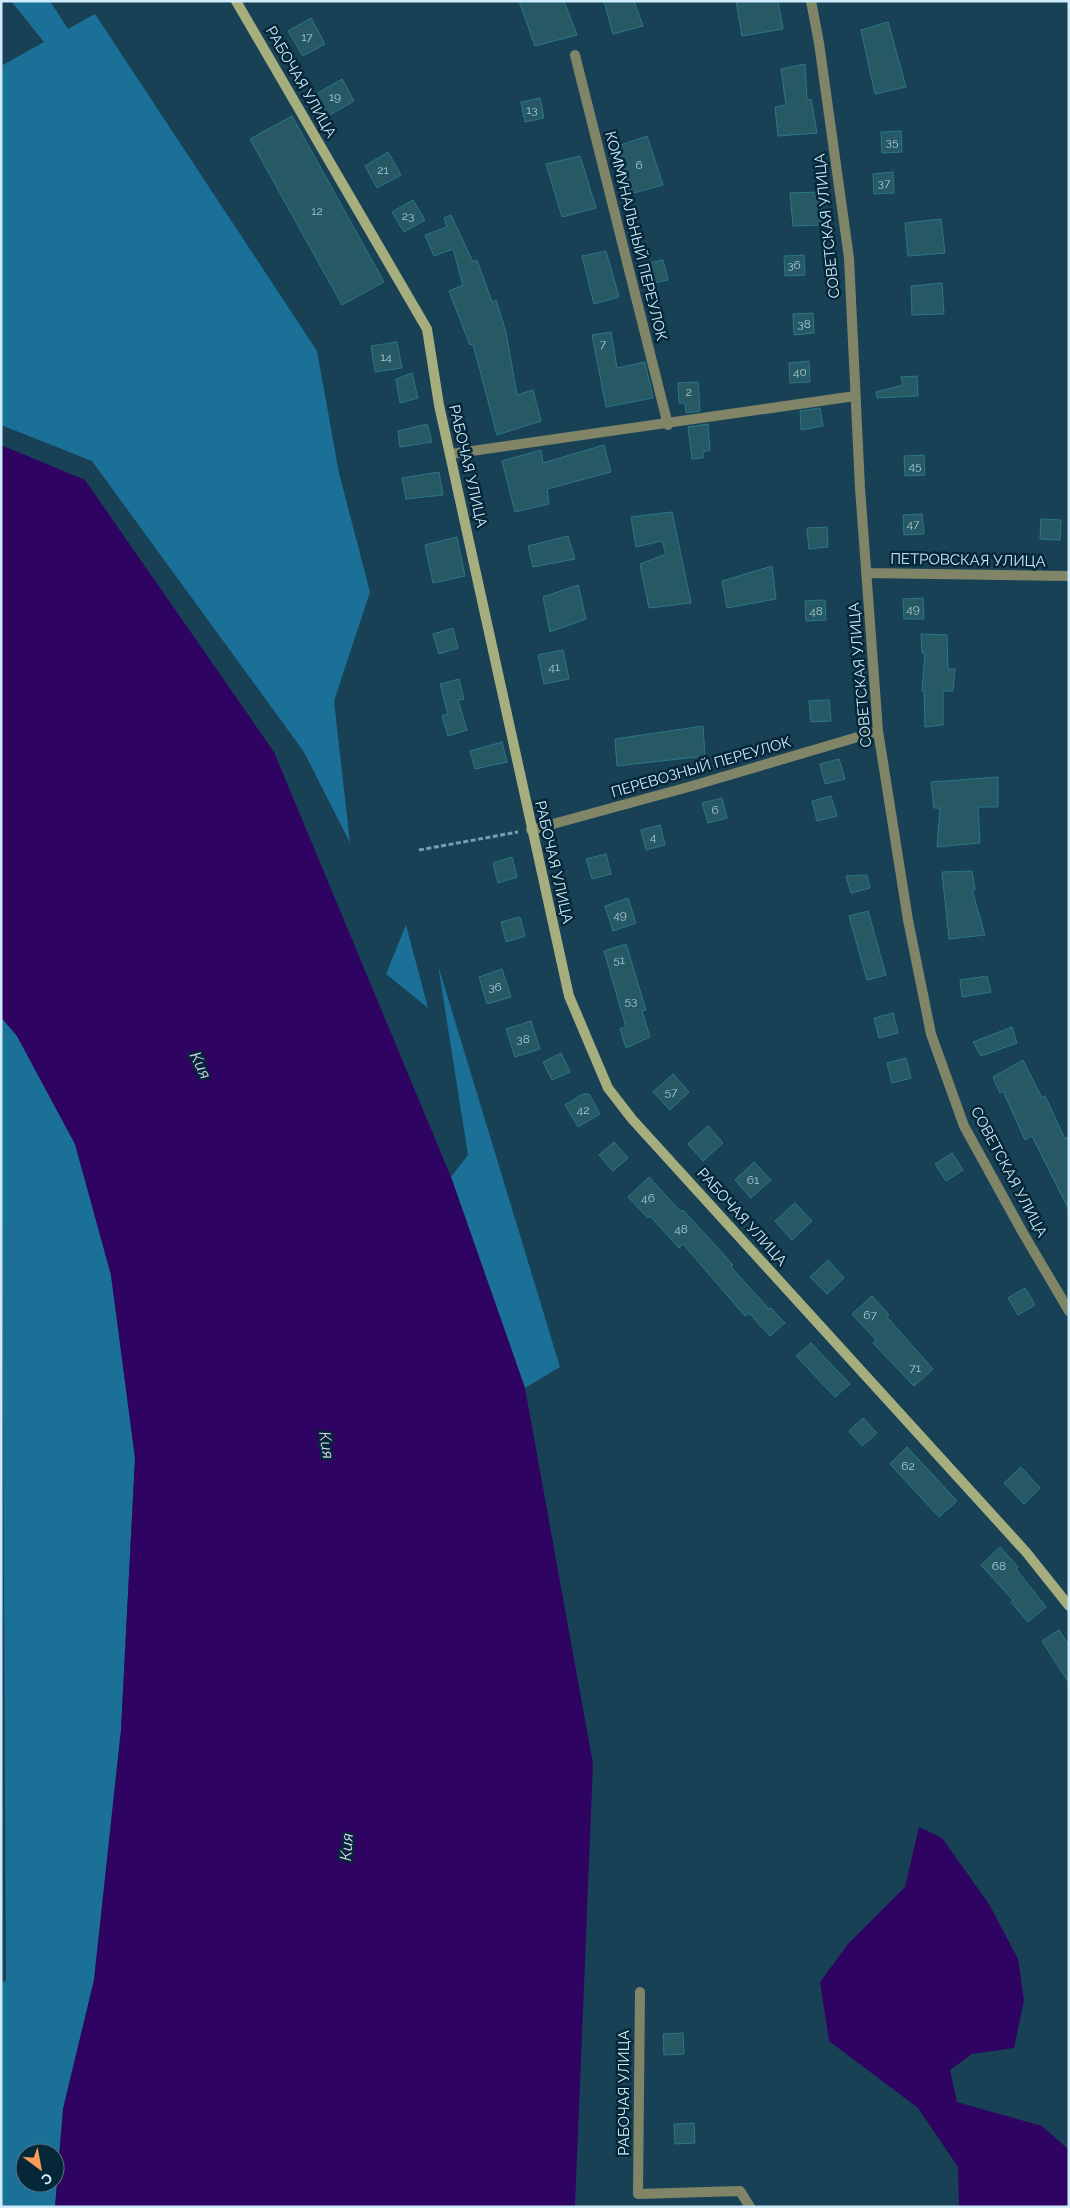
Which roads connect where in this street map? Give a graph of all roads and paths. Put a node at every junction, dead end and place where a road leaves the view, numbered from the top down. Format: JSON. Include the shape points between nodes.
{"nodes":[{"id":1,"x":236,"y":1,"type":"edge"},
{"id":2,"x":811,"y":1,"type":"edge"},
{"id":3,"x":575,"y":54,"type":"dead end"},
{"id":4,"x":855,"y":396,"type":"junction"},
{"id":5,"x":668,"y":425,"type":"junction"},
{"id":6,"x":451,"y":454,"type":"junction"},
{"id":7,"x":866,"y":573,"type":"junction"},
{"id":8,"x":1069,"y":576,"type":"edge"},
{"id":9,"x":878,"y":731,"type":"junction"},
{"id":10,"x":531,"y":830,"type":"junction"},
{"id":11,"x":419,"y":850,"type":"dead end"},
{"id":12,"x":1069,"y":1311,"type":"edge"},
{"id":13,"x":1069,"y":1606,"type":"edge"},
{"id":14,"x":640,"y":1992,"type":"dead end"},
{"id":15,"x":750,"y":2207,"type":"edge"}],
"edges":[{"from":1,"to":6,"type":"main road","name":"РАБОЧАЯ УЛИЦА","via":[[427,329],[439,405]]},
{"from":2,"to":4,"type":"street","name":"СОВЕТСКАЯ УЛИЦА","via":[[849,258]]},
{"from":3,"to":5,"type":"street","name":"КОММУНАЛЬНЫЙ ПЕРЕУЛОК"},
{"from":4,"to":5,"type":"street"},
{"from":4,"to":7,"type":"street","name":"СОВЕТСКАЯ УЛИЦА"},
{"from":5,"to":6,"type":"street"},
{"from":6,"to":10,"type":"main road","name":"РАБОЧАЯ УЛИЦА"},
{"from":7,"to":8,"type":"street","name":"ПЕТРОВСКАЯ УЛИЦА"},
{"from":7,"to":9,"type":"street","name":"СОВЕТСКАЯ УЛИЦА"},
{"from":9,"to":10,"type":"street","name":"ПЕРЕВОЗНЫЙ ПЕРЕУЛОК"},
{"from":9,"to":12,"type":"street","name":"СОВЕТСКАЯ УЛИЦА","via":[[908,920],[931,1034],[964,1126]]},
{"from":10,"to":11,"type":"path"},
{"from":10,"to":13,"type":"main road","name":"РАБОЧАЯ УЛИЦА","via":[[569,996],[608,1088],[632,1119],[1026,1552]]},
{"from":14,"to":15,"type":"street","name":"РАБОЧАЯ УЛИЦА","via":[[638,2194],[740,2191]]}]}
